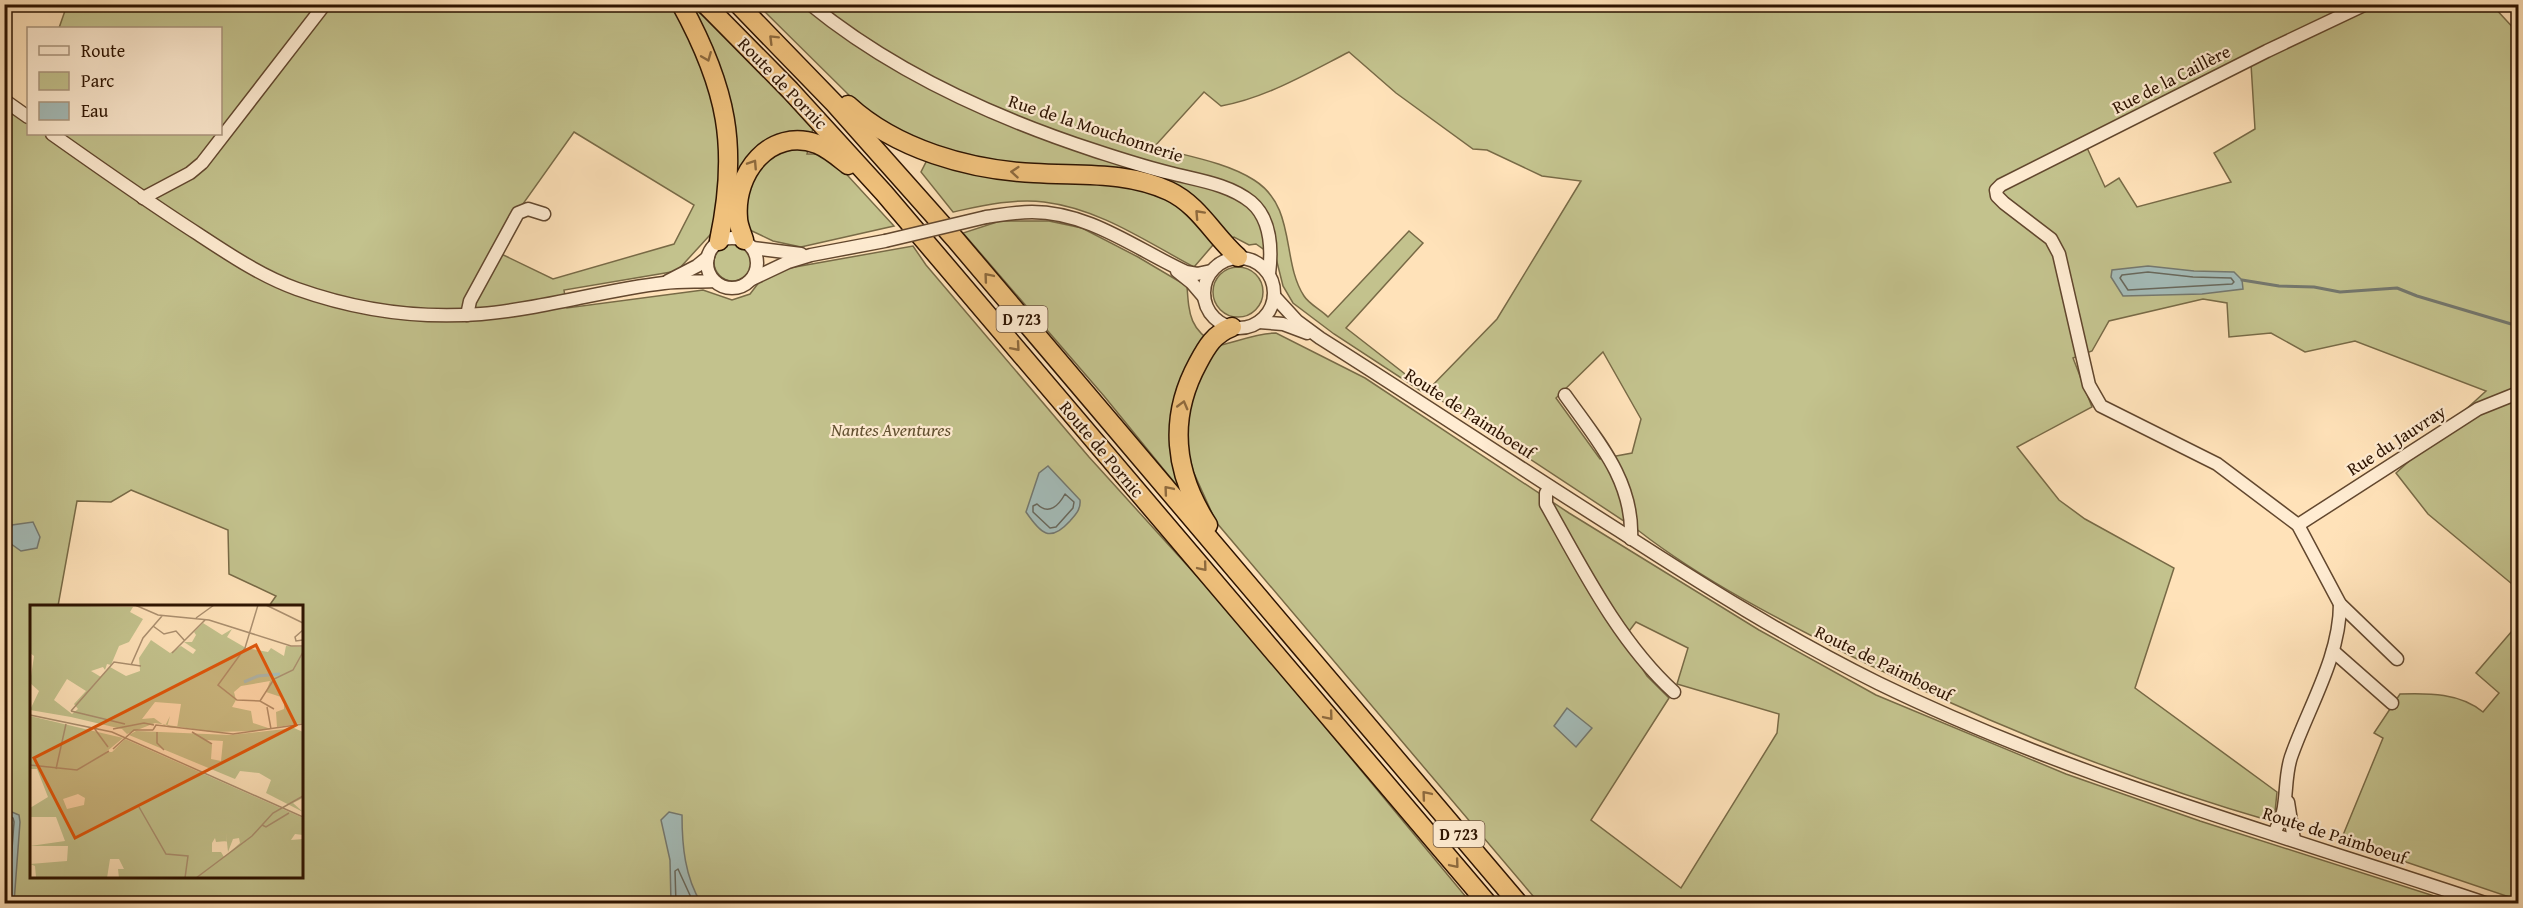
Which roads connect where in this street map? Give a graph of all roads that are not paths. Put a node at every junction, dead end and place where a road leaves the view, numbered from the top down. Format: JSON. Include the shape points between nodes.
{"nodes":[{"id":1,"x":325,"y":4,"type":"edge"},
{"id":2,"x":681,"y":4,"type":"edge"},
{"id":3,"x":705,"y":4,"type":"edge"},
{"id":4,"x":738,"y":4,"type":"edge"},
{"id":5,"x":810,"y":4,"type":"edge"},
{"id":6,"x":2366,"y":4,"type":"edge"},
{"id":7,"x":808,"y":74,"type":"junction"},
{"id":8,"x":4,"y":100,"type":"edge"},
{"id":9,"x":27,"y":116,"type":"edge"},
{"id":10,"x":53,"y":135,"type":"edge"},
{"id":11,"x":143,"y":198,"type":"junction"},
{"id":12,"x":544,"y":214,"type":"dead end"},
{"id":13,"x":909,"y":223,"type":"junction"},
{"id":14,"x":1267,"y":233,"type":"junction"},
{"id":15,"x":719,"y":241,"type":"junction"},
{"id":16,"x":748,"y":244,"type":"junction"},
{"id":17,"x":811,"y":255,"type":"junction"},
{"id":18,"x":708,"y":257,"type":"junction"},
{"id":19,"x":1244,"y":258,"type":"junction"},
{"id":20,"x":1165,"y":262,"type":"junction"},
{"id":21,"x":1211,"y":271,"type":"junction"},
{"id":22,"x":1269,"y":274,"type":"junction"},
{"id":23,"x":752,"y":279,"type":"junction"},
{"id":24,"x":714,"y":281,"type":"junction"},
{"id":25,"x":665,"y":283,"type":"junction"},
{"id":26,"x":1274,"y":296,"type":"junction"},
{"id":27,"x":1204,"y":297,"type":"junction"},
{"id":28,"x":466,"y":315,"type":"junction"},
{"id":29,"x":1259,"y":322,"type":"junction"},
{"id":30,"x":1232,"y":327,"type":"junction"},
{"id":31,"x":1320,"y":338,"type":"junction"},
{"id":32,"x":2518,"y":393,"type":"edge"},
{"id":33,"x":1565,"y":395,"type":"dead end"},
{"id":34,"x":1550,"y":487,"type":"junction"},
{"id":35,"x":2298,"y":525,"type":"junction"},
{"id":36,"x":1631,"y":539,"type":"junction"},
{"id":37,"x":1233,"y":567,"type":"junction"},
{"id":38,"x":2340,"y":604,"type":"junction"},
{"id":39,"x":2333,"y":651,"type":"junction"},
{"id":40,"x":2397,"y":659,"type":"dead end"},
{"id":41,"x":1674,"y":692,"type":"dead end"},
{"id":42,"x":2392,"y":703,"type":"dead end"},
{"id":43,"x":2286,"y":789,"type":"junction"},
{"id":44,"x":2274,"y":834,"type":"junction"},
{"id":45,"x":2294,"y":840,"type":"junction"},
{"id":46,"x":1488,"y":903,"type":"edge"},
{"id":47,"x":1519,"y":903,"type":"edge"},
{"id":48,"x":2488,"y":903,"type":"edge"}],
"edges":[{"from":1,"to":11,"type":"street","via":[[201,163]]},
{"from":2,"to":15,"type":"highway","one_way":true,"via":[[711,67],[726,121],[729,163]]},
{"from":3,"to":13,"type":"highway","name":"Route de Pornic","number":"D 723","via":[[797,97]]},
{"from":7,"to":4,"type":"highway","name":"Route de Pornic","number":"D 723","one_way":true},
{"from":5,"to":14,"type":"street","name":"Rue de la Mouchonnerie","via":[[879,52],[992,112],[1053,137],[1240,194],[1259,210]]},
{"from":6,"to":35,"type":"street","name":"Rue de la Caillère","via":[[1996,190],[2004,203],[2052,239],[2059,254],[2089,385],[2101,406],[2217,464]]},
{"from":19,"to":7,"type":"highway","one_way":true,"via":[[1221,242],[1191,206],[1172,192],[1119,176],[1011,172],[952,160],[867,120],[827,84]]},
{"from":37,"to":7,"type":"highway","name":"Route de Pornic","number":"D 723","one_way":true,"via":[[955,239]]},
{"from":8,"to":9,"type":"street"},
{"from":10,"to":11,"type":"street"},
{"from":11,"to":28,"type":"street","via":[[242,262],[296,288],[379,311]]},
{"from":12,"to":28,"type":"street","via":[[528,209],[518,213]]},
{"from":16,"to":13,"type":"highway","one_way":true,"via":[[738,218],[742,186],[752,164],[772,146],[795,141],[831,151],[890,211]]},
{"from":13,"to":46,"type":"highway","name":"Route de Pornic","number":"D 723","one_way":true},
{"from":14,"to":19,"type":"street","via":[[1264,249]]},
{"from":14,"to":22,"type":"street","name":"Rue de la Mouchonnerie","via":[[1271,246]]},
{"from":15,"to":16,"type":"street","via":[[731,237]]},
{"from":15,"to":18,"type":"street"},
{"from":16,"to":17,"type":"street","via":[[784,254]]},
{"from":16,"to":23,"type":"street","via":[[758,260]]},
{"from":17,"to":20,"type":"street","bridge":true,"via":[[986,217],[1033,212],[1074,219],[1105,230]]},
{"from":17,"to":23,"type":"street"},
{"from":18,"to":24,"type":"street","via":[[707,267]]},
{"from":18,"to":25,"type":"street","via":[[698,267]]},
{"from":19,"to":21,"type":"street","via":[[1223,261]]},
{"from":19,"to":22,"type":"street","via":[[1258,263]]},
{"from":20,"to":21,"type":"street","via":[[1197,274]]},
{"from":20,"to":27,"type":"street"},
{"from":21,"to":27,"type":"street"},
{"from":22,"to":26,"type":"street"},
{"from":23,"to":24,"type":"street","via":[[734,288]]},
{"from":24,"to":25,"type":"street"},
{"from":25,"to":28,"type":"street","via":[[517,310]]},
{"from":26,"to":29,"type":"street","via":[[1269,311]]},
{"from":26,"to":31,"type":"street","name":"Route de Paimboeuf"},
{"from":27,"to":30,"type":"street","via":[[1212,315]]},
{"from":29,"to":30,"type":"street"},
{"from":29,"to":31,"type":"street","name":"Route de Paimboeuf","via":[[1283,324]]},
{"from":37,"to":30,"type":"highway","one_way":true,"via":[[1226,546],[1188,486],[1177,430],[1198,363],[1213,338]]},
{"from":31,"to":34,"type":"street","name":"Route de Paimboeuf"},
{"from":32,"to":35,"type":"street","name":"Rue du Jauvray","via":[[2478,409]]},
{"from":33,"to":36,"type":"street","via":[[1621,479],[1632,519]]},
{"from":34,"to":36,"type":"street","name":"Route de Paimboeuf"},
{"from":34,"to":41,"type":"street","via":[[1546,504],[1598,595],[1649,668]]},
{"from":35,"to":38,"type":"street"},
{"from":36,"to":44,"type":"street","name":"Route de Paimboeuf","via":[[1758,619],[1905,696],[2078,768]]},
{"from":47,"to":37,"type":"highway","name":"Route de Pornic","number":"D 723","one_way":true},
{"from":38,"to":39,"type":"street"},
{"from":38,"to":40,"type":"street"},
{"from":39,"to":42,"type":"street"},
{"from":39,"to":43,"type":"street","via":[[2291,759]]},
{"from":43,"to":44,"type":"street","via":[[2283,814]]},
{"from":43,"to":45,"type":"street"},
{"from":44,"to":45,"type":"street","name":"Route de Paimboeuf"},
{"from":45,"to":48,"type":"street","name":"Route de Paimboeuf"}]}
